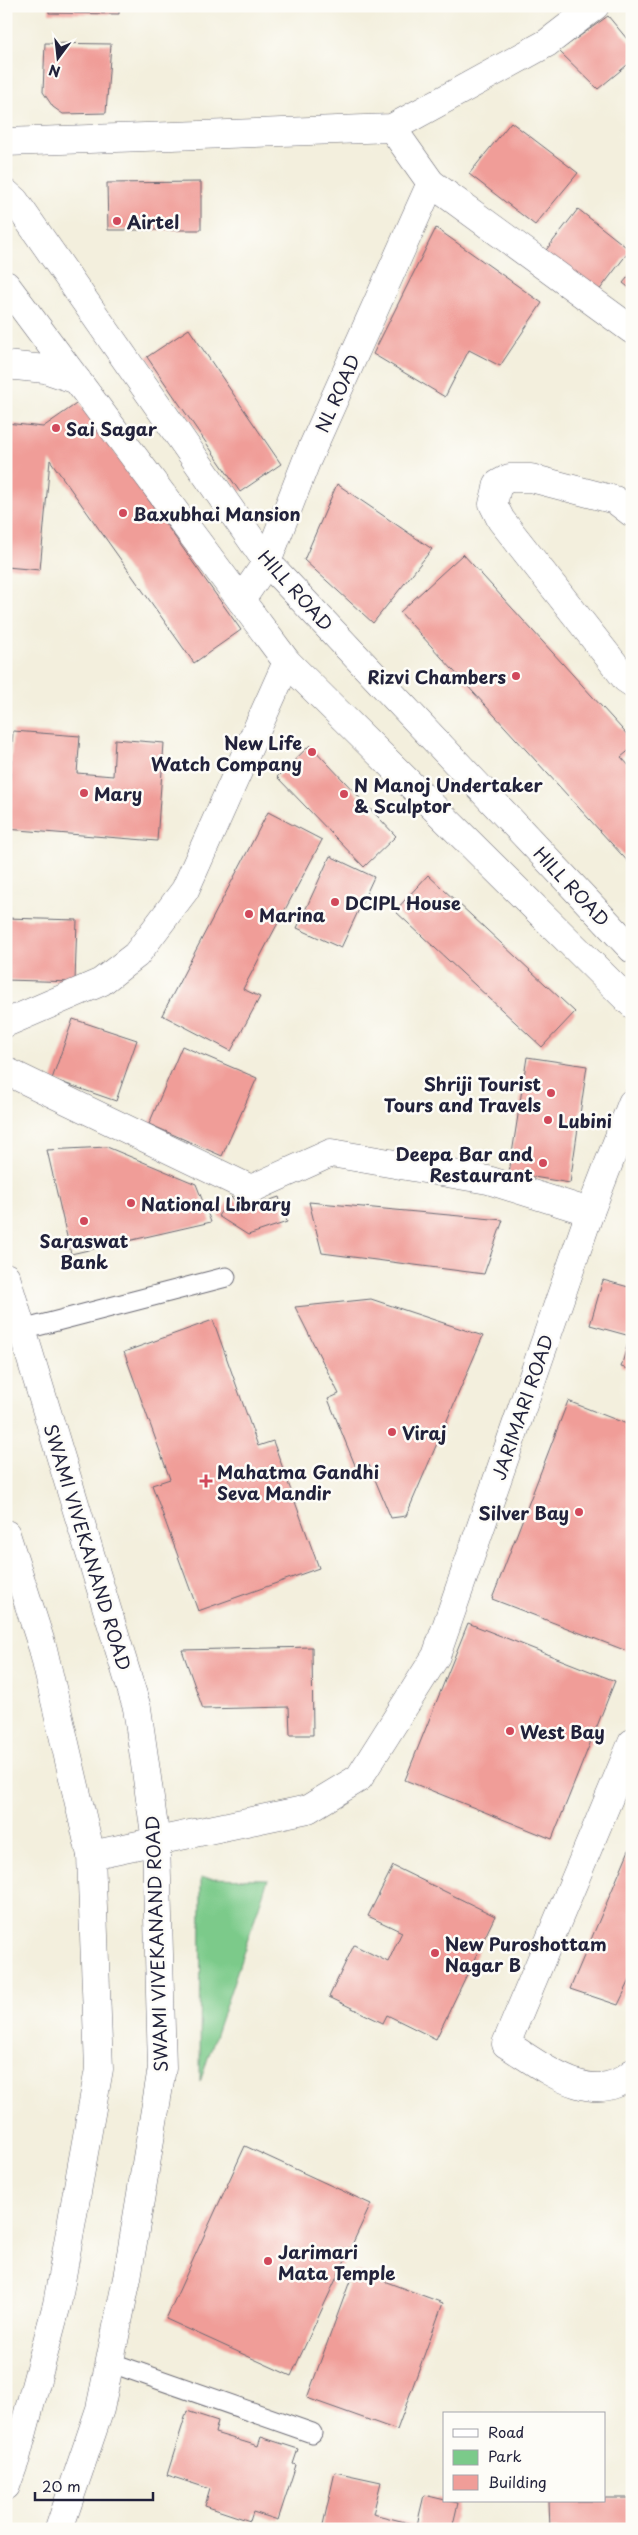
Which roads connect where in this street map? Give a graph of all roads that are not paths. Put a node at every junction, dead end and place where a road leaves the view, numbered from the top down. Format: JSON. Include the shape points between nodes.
{"nodes":[{"id":1,"x":595,"y":6,"type":"edge"},
{"id":2,"x":392,"y":128,"type":"junction"},
{"id":3,"x":6,"y":142,"type":"edge"},
{"id":4,"x":431,"y":183,"type":"junction"},
{"id":5,"x":6,"y":193,"type":"edge"},
{"id":6,"x":6,"y":285,"type":"edge"},
{"id":7,"x":632,"y":330,"type":"edge"},
{"id":8,"x":6,"y":365,"type":"edge"},
{"id":9,"x":77,"y":380,"type":"junction"},
{"id":10,"x":632,"y":513,"type":"edge"},
{"id":11,"x":267,"y":562,"type":"junction"},
{"id":12,"x":241,"y":600,"type":"junction"},
{"id":13,"x":287,"y":662,"type":"junction"},
{"id":14,"x":632,"y":683,"type":"edge"},
{"id":15,"x":632,"y":949,"type":"edge"},
{"id":16,"x":632,"y":1004,"type":"edge"},
{"id":17,"x":6,"y":1023,"type":"edge"},
{"id":18,"x":6,"y":1071,"type":"edge"},
{"id":19,"x":632,"y":1103,"type":"edge"},
{"id":20,"x":590,"y":1212,"type":"junction"},
{"id":21,"x":6,"y":1277,"type":"edge"},
{"id":22,"x":226,"y":1277,"type":"dead end"},
{"id":23,"x":22,"y":1330,"type":"junction"},
{"id":24,"x":6,"y":1534,"type":"edge"},
{"id":25,"x":632,"y":1743,"type":"edge"},
{"id":26,"x":156,"y":1841,"type":"junction"},
{"id":27,"x":91,"y":1855,"type":"junction"},
{"id":28,"x":632,"y":2073,"type":"edge"},
{"id":29,"x":109,"y":2362,"type":"junction"},
{"id":30,"x":312,"y":2432,"type":"dead end"},
{"id":31,"x":6,"y":2486,"type":"edge"},
{"id":32,"x":59,"y":2529,"type":"edge"}],
"edges":[{"from":1,"to":2,"type":"street","via":[[548,43]]},
{"from":2,"to":3,"type":"street"},
{"from":2,"to":4,"type":"street"},
{"from":4,"to":7,"type":"street"},
{"from":4,"to":11,"type":"street","name":"NL ROAD","via":[[306,462]]},
{"from":5,"to":11,"type":"street","name":"HILL ROAD","via":[[72,280]]},
{"from":6,"to":9,"type":"street"},
{"from":8,"to":9,"type":"street","via":[[45,369]]},
{"from":9,"to":12,"type":"street"},
{"from":10,"to":14,"type":"street","via":[[615,500],[531,478],[509,478],[498,484],[493,504],[501,520]]},
{"from":11,"to":12,"type":"street","name":"NL ROAD"},
{"from":11,"to":15,"type":"street","name":"HILL ROAD"},
{"from":12,"to":13,"type":"street"},
{"from":13,"to":16,"type":"street"},
{"from":13,"to":17,"type":"street","via":[[185,890],[136,955],[101,982]]},
{"from":18,"to":20,"type":"street","via":[[251,1189],[331,1153],[488,1180]]},
{"from":19,"to":20,"type":"street","name":"JARIMARI ROAD"},
{"from":20,"to":26,"type":"street","name":"JARIMARI ROAD","via":[[436,1656],[359,1778],[308,1809]]},
{"from":21,"to":23,"type":"street","name":"SWAMI VIVEKANAND ROAD"},
{"from":22,"to":23,"type":"lane"},
{"from":23,"to":26,"type":"street","name":"SWAMI VIVEKANAND ROAD","via":[[137,1708]]},
{"from":24,"to":27,"type":"street","via":[[43,1649]]},
{"from":25,"to":28,"type":"street","via":[[506,2044],[574,2084],[607,2088]]},
{"from":26,"to":27,"type":"street","name":"JARIMARI ROAD"},
{"from":26,"to":29,"type":"street","name":"SWAMI VIVEKANAND ROAD","via":[[162,2068],[127,2278]]},
{"from":27,"to":31,"type":"street","via":[[99,2069],[57,2304]]},
{"from":29,"to":30,"type":"lane"},
{"from":29,"to":32,"type":"street","name":"SWAMI VIVEKANAND ROAD","via":[[100,2409]]}]}
